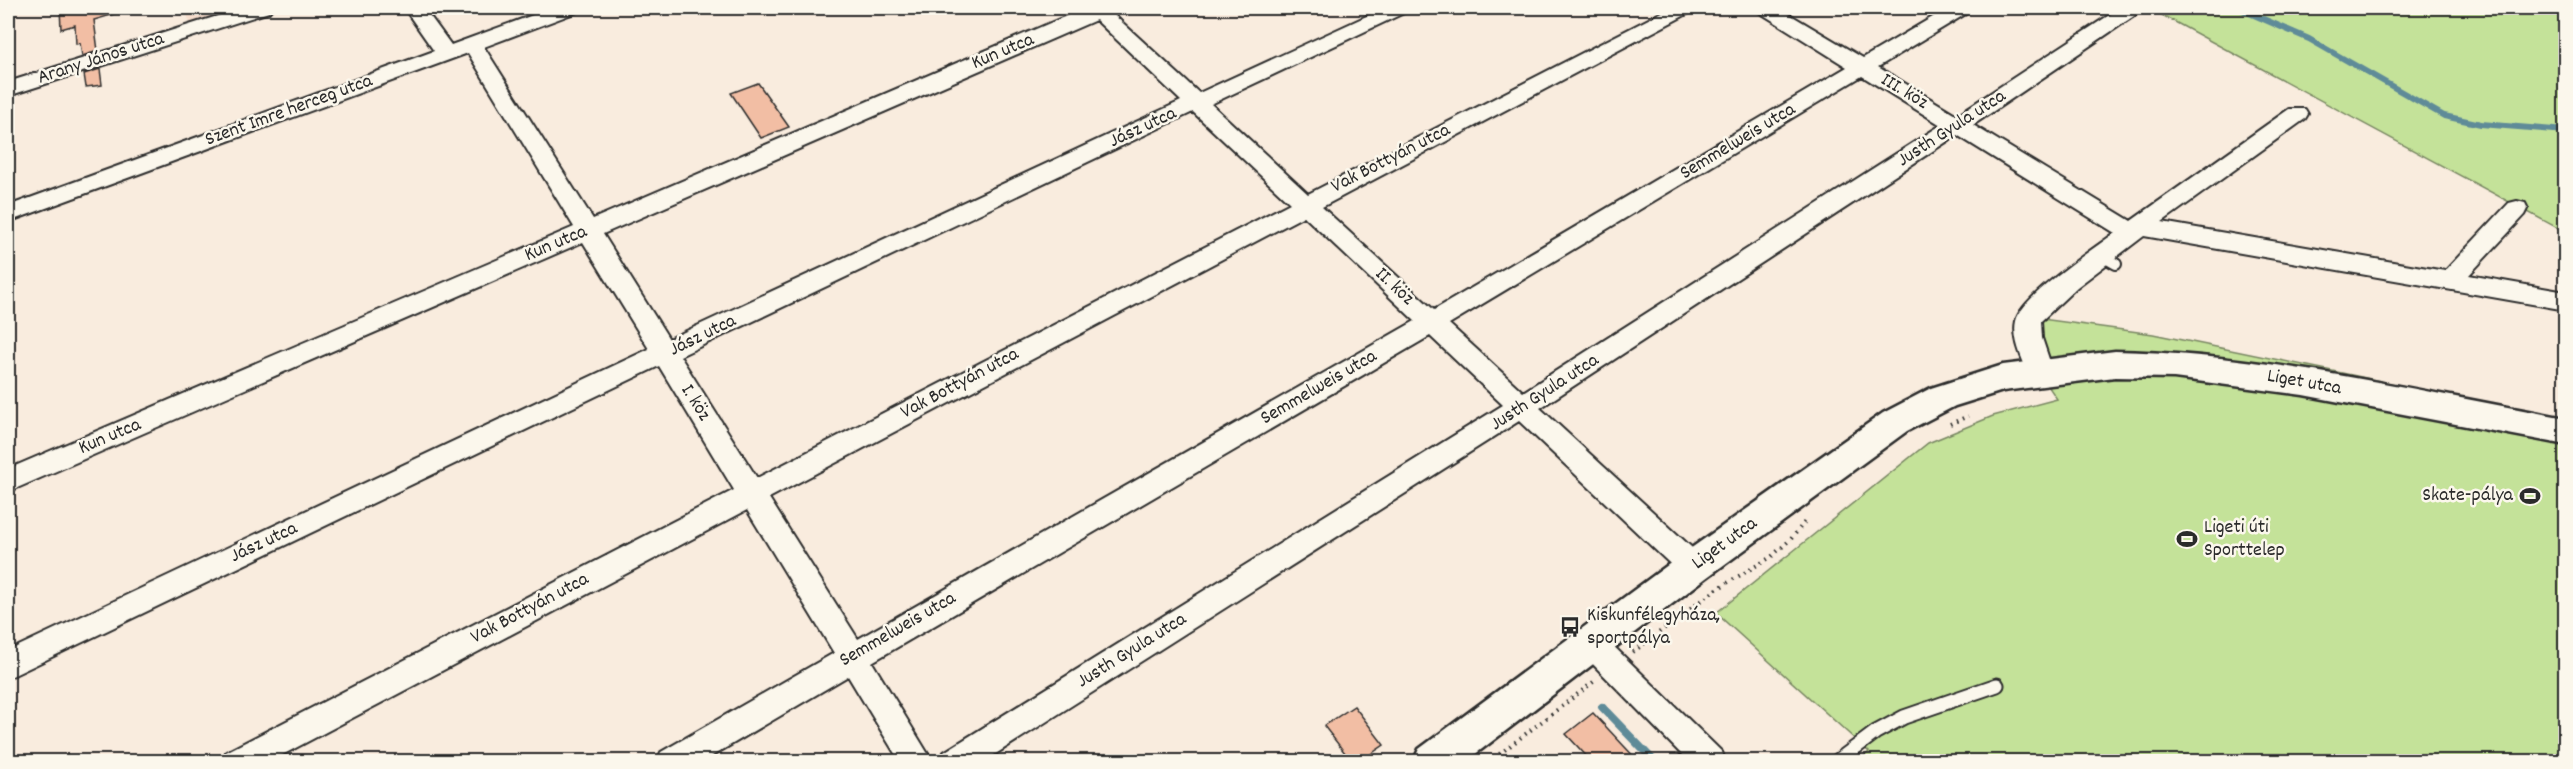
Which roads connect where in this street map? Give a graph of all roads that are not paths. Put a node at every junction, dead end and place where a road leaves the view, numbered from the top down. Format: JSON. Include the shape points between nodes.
{"nodes":[{"id":1,"x":262,"y":8,"type":"edge"},
{"id":2,"x":414,"y":8,"type":"edge"},
{"id":3,"x":570,"y":8,"type":"edge"},
{"id":4,"x":1099,"y":8,"type":"edge"},
{"id":5,"x":1399,"y":8,"type":"edge"},
{"id":6,"x":1684,"y":8,"type":"edge"},
{"id":7,"x":1766,"y":8,"type":"edge"},
{"id":8,"x":1962,"y":8,"type":"edge"},
{"id":9,"x":2127,"y":12,"type":"dead end"},
{"id":10,"x":472,"y":44,"type":"junction"},
{"id":11,"x":446,"y":53,"type":"junction"},
{"id":12,"x":1863,"y":67,"type":"junction"},
{"id":13,"x":8,"y":89,"type":"edge"},
{"id":14,"x":1197,"y":103,"type":"junction"},
{"id":15,"x":2297,"y":114,"type":"dead end"},
{"id":16,"x":1958,"y":125,"type":"junction"},
{"id":17,"x":1305,"y":204,"type":"junction"},
{"id":18,"x":2517,"y":209,"type":"dead end"},
{"id":19,"x":8,"y":214,"type":"edge"},
{"id":20,"x":2137,"y":230,"type":"junction"},
{"id":21,"x":588,"y":231,"type":"junction"},
{"id":22,"x":2450,"y":281,"type":"junction"},
{"id":23,"x":2565,"y":301,"type":"edge"},
{"id":24,"x":1432,"y":323,"type":"junction"},
{"id":25,"x":665,"y":354,"type":"junction"},
{"id":26,"x":2040,"y":371,"type":"junction"},
{"id":27,"x":1523,"y":407,"type":"junction"},
{"id":28,"x":2565,"y":432,"type":"edge"},
{"id":29,"x":8,"y":481,"type":"edge"},
{"id":30,"x":751,"y":493,"type":"junction"},
{"id":31,"x":1693,"y":567,"type":"junction"},
{"id":32,"x":1602,"y":654,"type":"junction"},
{"id":33,"x":853,"y":656,"type":"junction"},
{"id":34,"x":8,"y":665,"type":"edge"},
{"id":35,"x":1997,"y":685,"type":"dead end"},
{"id":36,"x":237,"y":762,"type":"edge"},
{"id":37,"x":672,"y":762,"type":"edge"},
{"id":38,"x":918,"y":762,"type":"edge"},
{"id":39,"x":954,"y":762,"type":"edge"},
{"id":40,"x":1433,"y":762,"type":"edge"},
{"id":41,"x":1712,"y":762,"type":"edge"},
{"id":42,"x":1836,"y":762,"type":"edge"}],
"edges":[{"from":1,"to":13,"type":"street","name":"Arany János utca"},
{"from":2,"to":11,"type":"street"},
{"from":3,"to":10,"type":"street","name":"Szent Imre herceg utca"},
{"from":4,"to":14,"type":"street","name":"II. köz"},
{"from":4,"to":21,"type":"street","name":"Kun utca"},
{"from":5,"to":14,"type":"street","name":"Jász utca"},
{"from":6,"to":17,"type":"street","name":"Vak Bottyán utca"},
{"from":7,"to":12,"type":"street","name":"III. köz"},
{"from":8,"to":12,"type":"street","name":"Semmelweis utca"},
{"from":9,"to":16,"type":"street","name":"Justh Gyula utca"},
{"from":10,"to":11,"type":"street","name":"Szent Imre herceg utca"},
{"from":10,"to":21,"type":"street","name":"I. köz"},
{"from":11,"to":19,"type":"street","name":"Szent Imre herceg utca"},
{"from":12,"to":16,"type":"street","name":"III. köz"},
{"from":12,"to":24,"type":"street","name":"Semmelweis utca"},
{"from":14,"to":17,"type":"street","name":"II. köz"},
{"from":14,"to":25,"type":"street","name":"Jász utca"},
{"from":15,"to":20,"type":"street"},
{"from":16,"to":20,"type":"street","name":"III. köz"},
{"from":16,"to":27,"type":"street","name":"Justh Gyula utca"},
{"from":17,"to":24,"type":"street","name":"II. köz"},
{"from":17,"to":30,"type":"street","name":"Vak Bottyán utca"},
{"from":18,"to":22,"type":"street"},
{"from":20,"to":22,"type":"street"},
{"from":20,"to":26,"type":"street","via":[[2109,260],[2034,309],[2028,330]]},
{"from":21,"to":25,"type":"street","name":"I. köz"},
{"from":21,"to":29,"type":"street","name":"Kun utca"},
{"from":22,"to":23,"type":"street"},
{"from":24,"to":27,"type":"street","name":"II. köz"},
{"from":24,"to":33,"type":"street","name":"Semmelweis utca"},
{"from":25,"to":30,"type":"street","name":"I. köz"},
{"from":25,"to":34,"type":"street","name":"Jász utca"},
{"from":26,"to":28,"type":"main road","name":"Liget utca","via":[[2115,364],[2194,367],[2314,384]]},
{"from":26,"to":31,"type":"main road","name":"Liget utca","via":[[1943,397],[1895,422]]},
{"from":27,"to":31,"type":"street","name":"II. köz"},
{"from":27,"to":39,"type":"street","name":"Justh Gyula utca"},
{"from":30,"to":33,"type":"street","name":"I. köz"},
{"from":30,"to":36,"type":"street","name":"Vak Bottyán utca"},
{"from":31,"to":32,"type":"main road","name":"Liget utca"},
{"from":32,"to":40,"type":"main road","name":"Liget utca"},
{"from":32,"to":41,"type":"street"},
{"from":33,"to":37,"type":"street","name":"Semmelweis utca"},
{"from":33,"to":38,"type":"street","name":"I. köz"},
{"from":35,"to":42,"type":"lane","via":[[1904,717]]}]}
